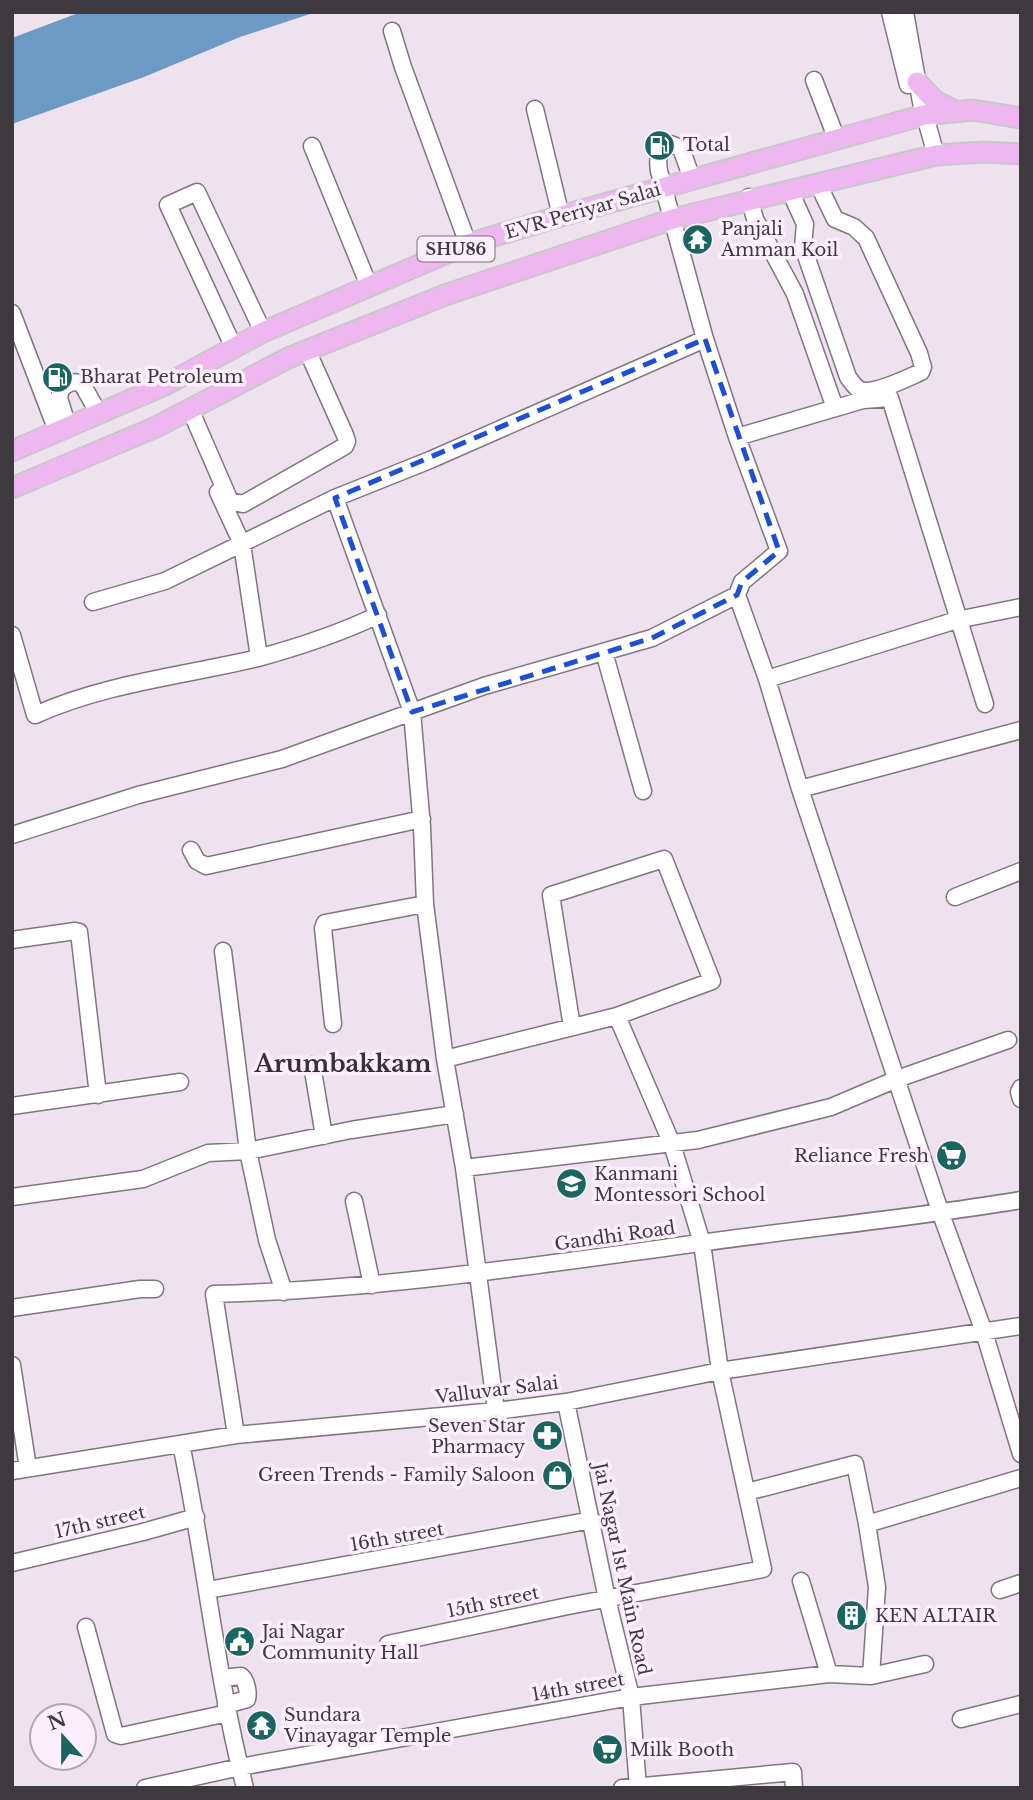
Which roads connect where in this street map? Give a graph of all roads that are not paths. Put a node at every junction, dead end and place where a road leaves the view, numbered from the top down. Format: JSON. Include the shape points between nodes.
{"nodes":[{"id":1,"x":890,"y":12,"type":"edge"},
{"id":2,"x":905,"y":12,"type":"edge"},
{"id":3,"x":392,"y":31,"type":"dead end"},
{"id":4,"x":814,"y":80,"type":"dead end"},
{"id":5,"x":917,"y":82,"type":"junction"},
{"id":6,"x":535,"y":109,"type":"dead end"},
{"id":7,"x":923,"y":109,"type":"junction"},
{"id":8,"x":955,"y":111,"type":"junction"},
{"id":9,"x":1021,"y":118,"type":"edge"},
{"id":10,"x":837,"y":140,"type":"junction"},
{"id":11,"x":312,"y":146,"type":"dead end"},
{"id":12,"x":1021,"y":154,"type":"edge"},
{"id":13,"x":936,"y":155,"type":"junction"},
{"id":14,"x":692,"y":180,"type":"junction"},
{"id":15,"x":817,"y":184,"type":"junction"},
{"id":16,"x":665,"y":187,"type":"junction"},
{"id":17,"x":790,"y":191,"type":"junction"},
{"id":18,"x":749,"y":199,"type":"junction"},
{"id":19,"x":561,"y":216,"type":"junction"},
{"id":20,"x":674,"y":219,"type":"junction"},
{"id":21,"x":468,"y":244,"type":"junction"},
{"id":22,"x":369,"y":286,"type":"junction"},
{"id":23,"x":12,"y":313,"type":"edge"},
{"id":24,"x":263,"y":332,"type":"junction"},
{"id":25,"x":705,"y":339,"type":"junction"},
{"id":26,"x":234,"y":348,"type":"junction"},
{"id":27,"x":307,"y":351,"type":"junction"},
{"id":28,"x":835,"y":408,"type":"junction"},
{"id":29,"x":186,"y":412,"type":"junction"},
{"id":30,"x":99,"y":414,"type":"junction"},
{"id":31,"x":63,"y":429,"type":"junction"},
{"id":32,"x":737,"y":437,"type":"junction"},
{"id":33,"x":12,"y":451,"type":"edge"},
{"id":34,"x":12,"y":488,"type":"edge"},
{"id":35,"x":335,"y":498,"type":"junction"},
{"id":36,"x":242,"y":544,"type":"junction"},
{"id":37,"x":737,"y":595,"type":"junction"},
{"id":38,"x":93,"y":602,"type":"dead end"},
{"id":39,"x":1021,"y":607,"type":"edge"},
{"id":40,"x":378,"y":615,"type":"junction"},
{"id":41,"x":957,"y":620,"type":"junction"},
{"id":42,"x":12,"y":635,"type":"edge"},
{"id":43,"x":604,"y":652,"type":"junction"},
{"id":44,"x":259,"y":657,"type":"junction"},
{"id":45,"x":766,"y":678,"type":"junction"},
{"id":46,"x":985,"y":704,"type":"dead end"},
{"id":47,"x":412,"y":712,"type":"junction"},
{"id":48,"x":1021,"y":730,"type":"edge"},
{"id":49,"x":800,"y":789,"type":"junction"},
{"id":50,"x":643,"y":791,"type":"dead end"},
{"id":51,"x":422,"y":819,"type":"junction"},
{"id":52,"x":12,"y":835,"type":"edge"},
{"id":53,"x":191,"y":850,"type":"dead end"},
{"id":54,"x":1021,"y":871,"type":"edge"},
{"id":55,"x":955,"y":897,"type":"dead end"},
{"id":56,"x":425,"y":904,"type":"junction"},
{"id":57,"x":12,"y":940,"type":"edge"},
{"id":58,"x":223,"y":951,"type":"dead end"},
{"id":59,"x":617,"y":1016,"type":"junction"},
{"id":60,"x":333,"y":1024,"type":"dead end"},
{"id":61,"x":572,"y":1027,"type":"junction"},
{"id":62,"x":1008,"y":1040,"type":"dead end"},
{"id":63,"x":445,"y":1059,"type":"junction"},
{"id":64,"x":312,"y":1065,"type":"dead end"},
{"id":65,"x":897,"y":1079,"type":"junction"},
{"id":66,"x":180,"y":1083,"type":"dead end"},
{"id":67,"x":1021,"y":1088,"type":"edge"},
{"id":68,"x":98,"y":1095,"type":"junction"},
{"id":69,"x":1021,"y":1100,"type":"edge"},
{"id":70,"x":12,"y":1106,"type":"edge"},
{"id":71,"x":455,"y":1114,"type":"junction"},
{"id":72,"x":324,"y":1136,"type":"junction"},
{"id":73,"x":673,"y":1144,"type":"junction"},
{"id":74,"x":248,"y":1151,"type":"junction"},
{"id":75,"x":464,"y":1168,"type":"junction"},
{"id":76,"x":12,"y":1197,"type":"edge"},
{"id":77,"x":1021,"y":1200,"type":"edge"},
{"id":78,"x":354,"y":1201,"type":"dead end"},
{"id":79,"x":941,"y":1214,"type":"junction"},
{"id":80,"x":702,"y":1243,"type":"junction"},
{"id":81,"x":479,"y":1274,"type":"junction"},
{"id":82,"x":372,"y":1285,"type":"junction"},
{"id":83,"x":155,"y":1289,"type":"dead end"},
{"id":84,"x":284,"y":1292,"type":"junction"},
{"id":85,"x":12,"y":1308,"type":"edge"},
{"id":86,"x":1021,"y":1326,"type":"edge"},
{"id":87,"x":984,"y":1332,"type":"junction"},
{"id":88,"x":12,"y":1365,"type":"edge"},
{"id":89,"x":720,"y":1371,"type":"junction"},
{"id":90,"x":566,"y":1402,"type":"junction"},
{"id":91,"x":496,"y":1411,"type":"junction"},
{"id":92,"x":236,"y":1435,"type":"junction"},
{"id":93,"x":181,"y":1444,"type":"junction"},
{"id":94,"x":1021,"y":1454,"type":"edge"},
{"id":95,"x":20,"y":1470,"type":"edge"},
{"id":96,"x":1021,"y":1478,"type":"edge"},
{"id":97,"x":747,"y":1492,"type":"junction"},
{"id":98,"x":197,"y":1517,"type":"junction"},
{"id":99,"x":592,"y":1520,"type":"junction"},
{"id":100,"x":867,"y":1524,"type":"junction"},
{"id":101,"x":12,"y":1563,"type":"edge"},
{"id":102,"x":801,"y":1581,"type":"dead end"},
{"id":103,"x":1021,"y":1583,"type":"edge"},
{"id":104,"x":208,"y":1590,"type":"junction"},
{"id":105,"x":1000,"y":1590,"type":"dead end"},
{"id":106,"x":607,"y":1599,"type":"junction"},
{"id":107,"x":86,"y":1627,"type":"dead end"},
{"id":108,"x":388,"y":1644,"type":"dead end"},
{"id":109,"x":925,"y":1664,"type":"dead end"},
{"id":110,"x":829,"y":1674,"type":"junction"},
{"id":111,"x":871,"y":1676,"type":"junction"},
{"id":112,"x":222,"y":1678,"type":"junction"},
{"id":113,"x":631,"y":1697,"type":"junction"},
{"id":114,"x":1021,"y":1704,"type":"edge"},
{"id":115,"x":227,"y":1709,"type":"junction"},
{"id":116,"x":961,"y":1719,"type":"dead end"},
{"id":117,"x":240,"y":1767,"type":"junction"},
{"id":118,"x":632,"y":1787,"type":"edge"},
{"id":119,"x":145,"y":1788,"type":"edge"},
{"id":120,"x":245,"y":1788,"type":"edge"},
{"id":121,"x":794,"y":1788,"type":"edge"}],
"edges":[{"from":1,"to":7,"type":"street","via":[[911,97]]},
{"from":2,"to":5,"type":"street"},
{"from":3,"to":21,"type":"street"},
{"from":4,"to":10,"type":"street"},
{"from":5,"to":7,"type":"street"},
{"from":5,"to":8,"type":"main road","via":[[935,101]]},
{"from":6,"to":19,"type":"street"},
{"from":7,"to":8,"type":"main road","name":"EVR Periyar Salai","number":"SHU86"},
{"from":7,"to":10,"type":"main road","name":"EVR Periyar Salai","number":"SHU86"},
{"from":7,"to":13,"type":"street"},
{"from":8,"to":9,"type":"main road","name":"EVR Periyar Salai","number":"SHU86"},
{"from":10,"to":14,"type":"main road","name":"EVR Periyar Salai","number":"SHU86"},
{"from":11,"to":22,"type":"street"},
{"from":12,"to":13,"type":"main road","name":"EVR Periyar Salai","number":"SHU86"},
{"from":13,"to":15,"type":"main road","name":"EVR Periyar Salai","number":"SHU86"},
{"from":14,"to":16,"type":"main road","name":"EVR Periyar Salai","number":"SHU86"},
{"from":14,"to":16,"type":"street","via":[[681,148],[670,144],[658,155]]},
{"from":15,"to":17,"type":"main road","name":"EVR Periyar Salai","number":"SHU86"},
{"from":15,"to":17,"type":"street","via":[[835,219],[866,238],[919,353],[921,372],[877,389],[855,387],[803,247],[805,224]]},
{"from":16,"to":19,"type":"main road","name":"EVR Periyar Salai","number":"SHU86"},
{"from":16,"to":20,"type":"street"},
{"from":17,"to":18,"type":"main road","name":"EVR Periyar Salai","number":"SHU86"},
{"from":18,"to":20,"type":"main road","name":"EVR Periyar Salai","number":"SHU86"},
{"from":18,"to":28,"type":"street","via":[[795,293]]},
{"from":19,"to":21,"type":"main road","name":"EVR Periyar Salai","number":"SHU86"},
{"from":20,"to":25,"type":"street"},
{"from":20,"to":27,"type":"main road","name":"EVR Periyar Salai","number":"SHU86","via":[[445,295]]},
{"from":21,"to":22,"type":"main road","name":"EVR Periyar Salai","number":"SHU86"},
{"from":22,"to":24,"type":"main road","name":"EVR Periyar Salai","number":"SHU86"},
{"from":23,"to":31,"type":"street"},
{"from":24,"to":26,"type":"main road","name":"EVR Periyar Salai","number":"SHU86"},
{"from":24,"to":26,"type":"street","via":[[197,192],[169,205]]},
{"from":25,"to":32,"type":"street"},
{"from":25,"to":35,"type":"street"},
{"from":26,"to":30,"type":"main road","name":"EVR Periyar Salai","number":"SHU86"},
{"from":27,"to":29,"type":"main road","name":"EVR Periyar Salai","number":"SHU86"},
{"from":27,"to":29,"type":"street","via":[[345,435],[345,446],[243,504],[230,501]]},
{"from":28,"to":32,"type":"street"},
{"from":28,"to":41,"type":"street","via":[[890,398]]},
{"from":29,"to":34,"type":"main road","name":"EVR Periyar Salai","number":"SHU86"},
{"from":29,"to":36,"type":"street"},
{"from":30,"to":31,"type":"main road","name":"EVR Periyar Salai","number":"SHU86"},
{"from":30,"to":31,"type":"street","via":[[82,384],[69,383],[59,398]]},
{"from":31,"to":33,"type":"main road","name":"EVR Periyar Salai","number":"SHU86"},
{"from":32,"to":37,"type":"street","via":[[779,551],[742,582]]},
{"from":35,"to":36,"type":"street"},
{"from":35,"to":40,"type":"street"},
{"from":36,"to":38,"type":"street","via":[[165,581]]},
{"from":36,"to":44,"type":"street"},
{"from":37,"to":43,"type":"street","via":[[652,638]]},
{"from":37,"to":45,"type":"street"},
{"from":39,"to":41,"type":"street"},
{"from":40,"to":44,"type":"street"},
{"from":40,"to":47,"type":"street"},
{"from":41,"to":45,"type":"street"},
{"from":41,"to":46,"type":"street"},
{"from":42,"to":44,"type":"street","via":[[35,715],[62,703],[152,679]]},
{"from":43,"to":47,"type":"street"},
{"from":43,"to":50,"type":"street"},
{"from":45,"to":49,"type":"street"},
{"from":47,"to":51,"type":"street"},
{"from":47,"to":52,"type":"street","via":[[282,759],[138,795]]},
{"from":48,"to":49,"type":"street"},
{"from":49,"to":65,"type":"street"},
{"from":51,"to":53,"type":"street","via":[[201,865]]},
{"from":51,"to":56,"type":"street"},
{"from":54,"to":55,"type":"street"},
{"from":56,"to":60,"type":"street","via":[[325,923]]},
{"from":56,"to":63,"type":"street"},
{"from":57,"to":68,"type":"street","via":[[79,932]]},
{"from":58,"to":74,"type":"street"},
{"from":59,"to":61,"type":"street"},
{"from":59,"to":61,"type":"street","via":[[712,981],[664,859],[551,895]]},
{"from":59,"to":73,"type":"street"},
{"from":61,"to":63,"type":"street"},
{"from":62,"to":65,"type":"street"},
{"from":63,"to":71,"type":"street"},
{"from":64,"to":72,"type":"street"},
{"from":65,"to":73,"type":"street","via":[[831,1107]]},
{"from":65,"to":79,"type":"street"},
{"from":66,"to":68,"type":"street"},
{"from":67,"to":69,"type":"street"},
{"from":68,"to":70,"type":"street"},
{"from":71,"to":72,"type":"street"},
{"from":71,"to":75,"type":"street"},
{"from":72,"to":74,"type":"street"},
{"from":73,"to":75,"type":"street"},
{"from":73,"to":80,"type":"street"},
{"from":74,"to":76,"type":"street","via":[[208,1153],[143,1179]]},
{"from":74,"to":84,"type":"street","via":[[267,1240]]},
{"from":75,"to":81,"type":"street"},
{"from":77,"to":79,"type":"street","name":"Gandhi Road"},
{"from":78,"to":82,"type":"street"},
{"from":79,"to":80,"type":"street","name":"Gandhi Road"},
{"from":79,"to":87,"type":"street"},
{"from":80,"to":81,"type":"street","name":"Gandhi Road"},
{"from":80,"to":89,"type":"street"},
{"from":81,"to":82,"type":"street","name":"Gandhi Road"},
{"from":81,"to":91,"type":"street"},
{"from":82,"to":84,"type":"street","name":"Gandhi Road"},
{"from":83,"to":85,"type":"street"},
{"from":84,"to":92,"type":"street","name":"Gandhi Road","via":[[214,1294]]},
{"from":86,"to":87,"type":"street","name":"Valluvar Salai"},
{"from":87,"to":89,"type":"street","name":"Valluvar Salai"},
{"from":87,"to":94,"type":"street"},
{"from":88,"to":95,"type":"street"},
{"from":89,"to":90,"type":"street","name":"Valluvar Salai"},
{"from":89,"to":97,"type":"street"},
{"from":90,"to":91,"type":"street","name":"Valluvar Salai"},
{"from":90,"to":99,"type":"street","name":"Jai Nagar 1st Main Road"},
{"from":91,"to":92,"type":"street","name":"Valluvar Salai"},
{"from":92,"to":93,"type":"street","name":"Valluvar Salai"},
{"from":93,"to":95,"type":"street","name":"Valluvar Salai"},
{"from":93,"to":98,"type":"street"},
{"from":96,"to":100,"type":"street"},
{"from":97,"to":100,"type":"street","via":[[855,1464]]},
{"from":97,"to":106,"type":"street","name":"15th street","via":[[763,1569]]},
{"from":98,"to":101,"type":"street","name":"17th street"},
{"from":98,"to":104,"type":"street"},
{"from":99,"to":104,"type":"street","name":"16th street"},
{"from":99,"to":106,"type":"street","name":"Jai Nagar 1st Main Road"},
{"from":100,"to":111,"type":"street","via":[[877,1587]]},
{"from":102,"to":110,"type":"street"},
{"from":103,"to":105,"type":"street"},
{"from":104,"to":112,"type":"street"},
{"from":106,"to":108,"type":"street","name":"15th street"},
{"from":106,"to":113,"type":"street","name":"Jai Nagar 1st Main Road"},
{"from":107,"to":115,"type":"street","via":[[115,1734]]},
{"from":109,"to":111,"type":"street","name":"14th street"},
{"from":110,"to":111,"type":"street","name":"14th street"},
{"from":110,"to":113,"type":"street","name":"14th street"},
{"from":112,"to":115,"type":"street"},
{"from":112,"to":115,"type":"street","via":[[241,1676],[248,1695]]},
{"from":113,"to":117,"type":"street","name":"14th street"},
{"from":113,"to":118,"type":"street","name":"Jai Nagar 1st Main Road"},
{"from":114,"to":116,"type":"street"},
{"from":115,"to":117,"type":"street"},
{"from":117,"to":119,"type":"street","name":"14th street"},
{"from":117,"to":120,"type":"street"},
{"from":118,"to":121,"type":"street","via":[[793,1772]]}]}
